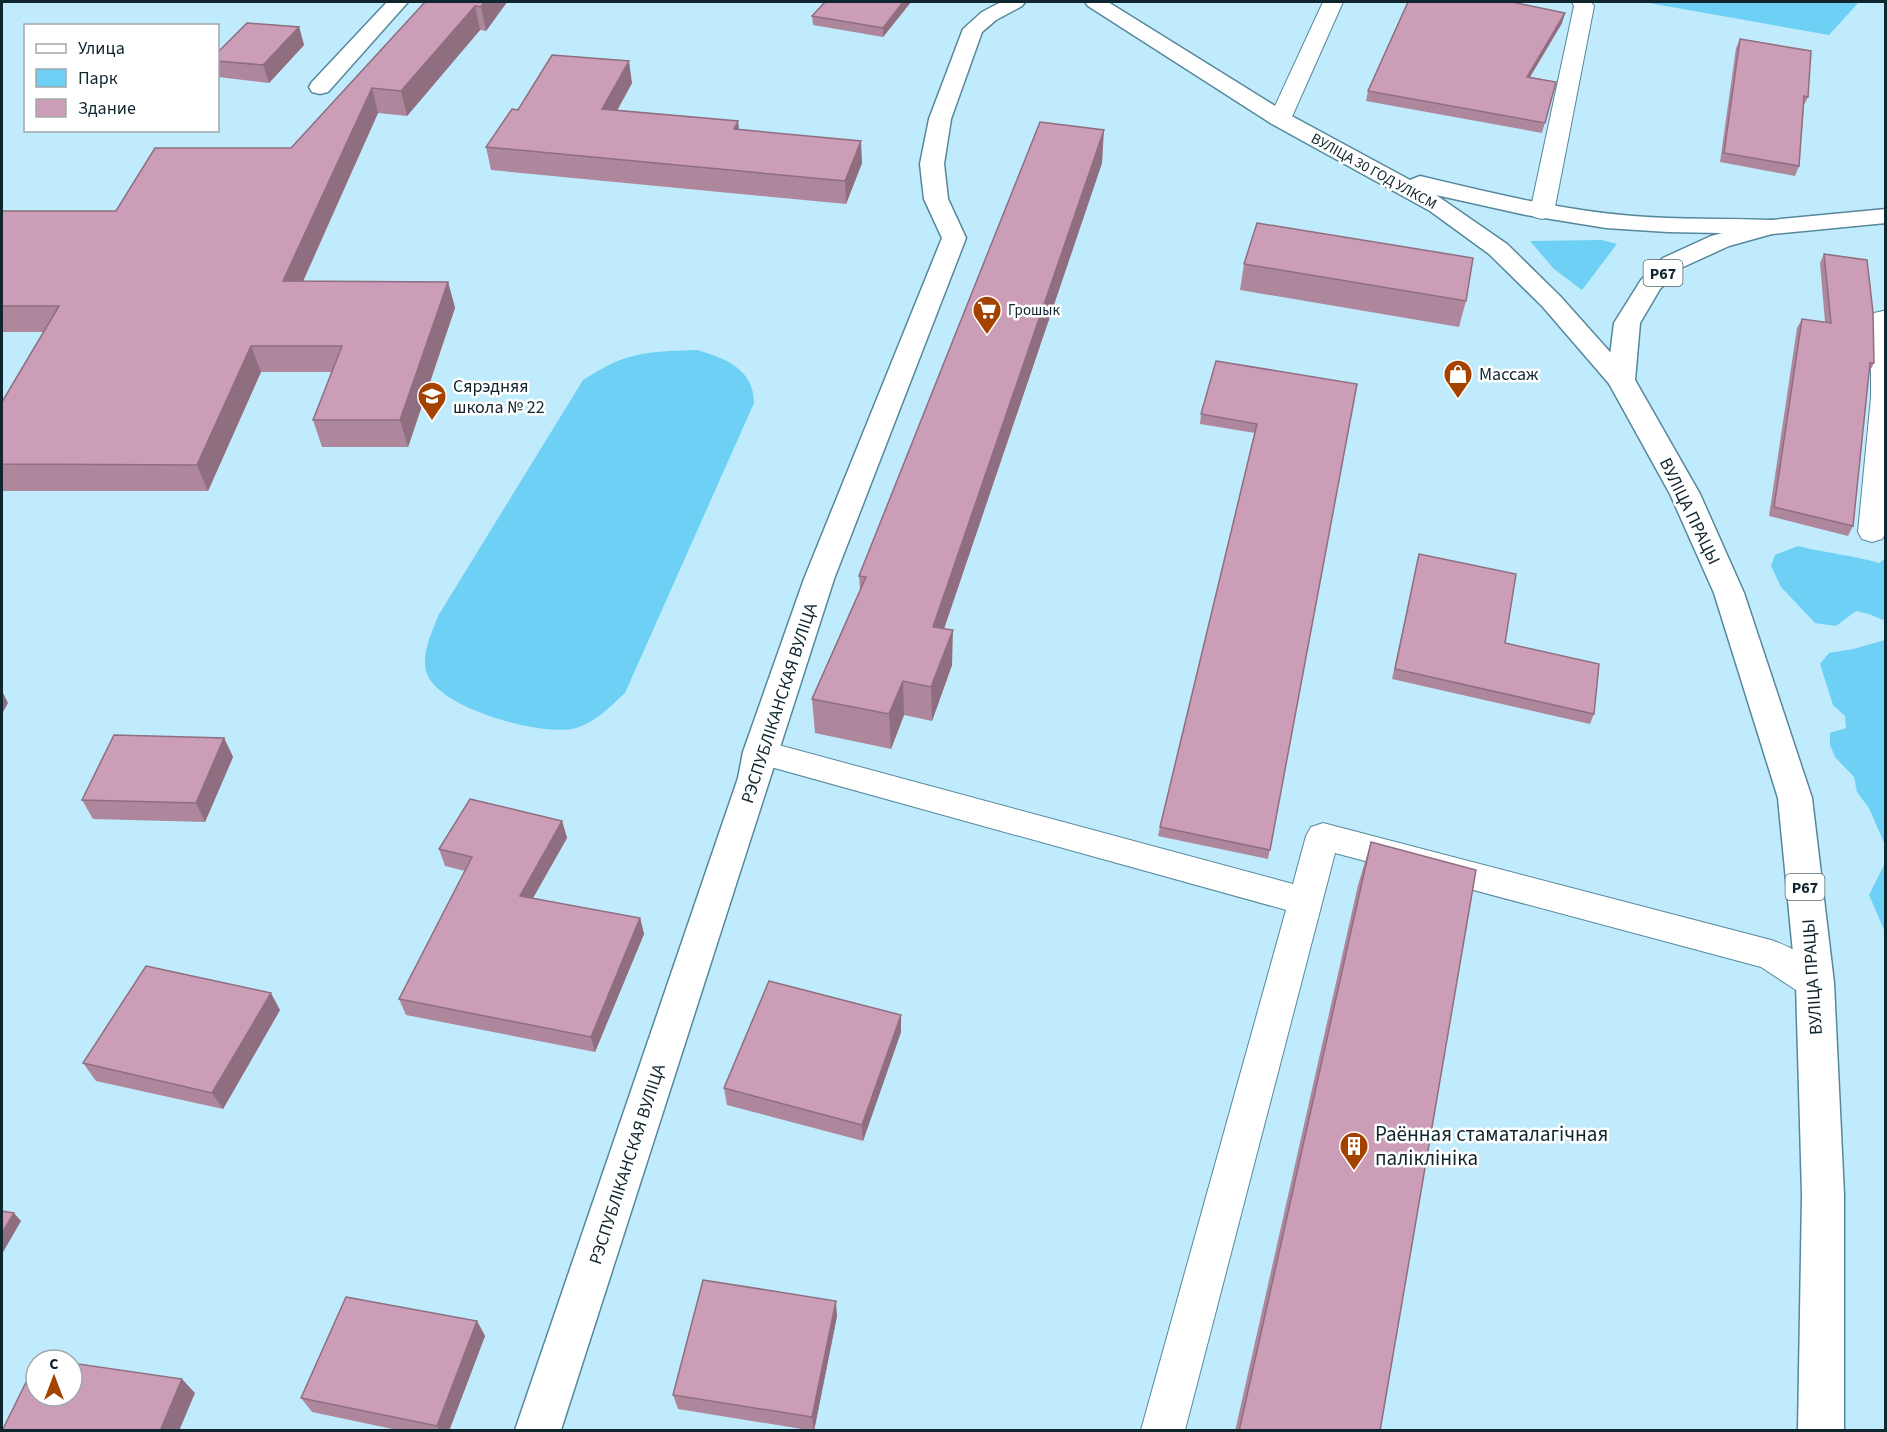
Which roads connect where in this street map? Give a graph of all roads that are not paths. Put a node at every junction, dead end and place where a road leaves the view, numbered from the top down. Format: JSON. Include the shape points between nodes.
{"nodes":[{"id":1,"x":398,"y":2,"type":"edge"},
{"id":2,"x":1015,"y":2,"type":"edge"},
{"id":3,"x":1095,"y":2,"type":"edge"},
{"id":4,"x":1333,"y":2,"type":"edge"},
{"id":5,"x":1582,"y":2,"type":"edge"},
{"id":6,"x":320,"y":87,"type":"dead end"},
{"id":7,"x":1280,"y":119,"type":"junction"},
{"id":8,"x":1370,"y":168,"type":"junction"},
{"id":9,"x":1542,"y":212,"type":"junction"},
{"id":10,"x":1886,"y":216,"type":"edge"},
{"id":11,"x":1771,"y":227,"type":"junction"},
{"id":12,"x":1886,"y":318,"type":"edge"},
{"id":13,"x":1621,"y":380,"type":"junction"},
{"id":14,"x":1885,"y":398,"type":"edge"},
{"id":15,"x":1872,"y":531,"type":"dead end"},
{"id":16,"x":760,"y":752,"type":"junction"},
{"id":17,"x":1306,"y":902,"type":"junction"},
{"id":18,"x":1815,"y":983,"type":"junction"},
{"id":19,"x":538,"y":1431,"type":"edge"},
{"id":20,"x":1163,"y":1431,"type":"edge"},
{"id":21,"x":1821,"y":1431,"type":"edge"}],
"edges":[{"from":1,"to":6,"type":"main road"},
{"from":2,"to":16,"type":"main road","name":"РЭСПУБЛІКАНСКАЯ ВУЛІЦА","via":[[973,29],[940,119],[932,164],[936,199],[954,238],[819,579]]},
{"from":3,"to":7,"type":"main road","name":"ВУЛІЦА 30 ГОД УЛКСМ"},
{"from":4,"to":7,"type":"lane"},
{"from":5,"to":9,"type":"lane"},
{"from":7,"to":8,"type":"main road","name":"ВУЛІЦА 30 ГОД УЛКСМ"},
{"from":8,"to":9,"type":"main road","via":[[1470,197]]},
{"from":8,"to":13,"type":"main road","name":"ВУЛІЦА 30 ГОД УЛКСМ","via":[[1439,207],[1498,249],[1551,301]]},
{"from":9,"to":11,"type":"main road","via":[[1634,223]]},
{"from":10,"to":11,"type":"main road","number":"Р67"},
{"from":11,"to":13,"type":"main road","number":"Р67","via":[[1720,241],[1672,263],[1650,285],[1627,323]]},
{"from":12,"to":14,"type":"lane"},
{"from":13,"to":18,"type":"main road","name":"ВУЛІЦА ПРАЦЫ","number":"Р67","via":[[1685,494],[1724,583],[1788,775],[1795,798]]},
{"from":14,"to":15,"type":"lane"},
{"from":16,"to":17,"type":"lane"},
{"from":16,"to":19,"type":"main road","name":"РЭСПУБЛІКАНСКАЯ ВУЛІЦА","via":[[755,778]]},
{"from":17,"to":18,"type":"lane","via":[[1323,836],[1771,956]]},
{"from":17,"to":20,"type":"lane"},
{"from":18,"to":21,"type":"main road","name":"ВУЛІЦА ПРАЦЫ","number":"Р67","via":[[1823,1195]]}]}
